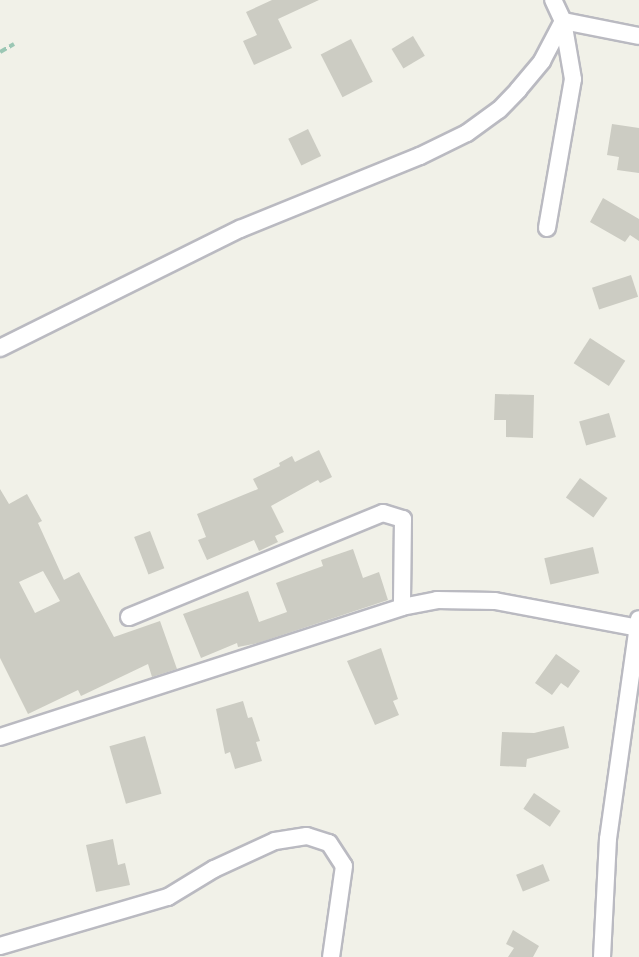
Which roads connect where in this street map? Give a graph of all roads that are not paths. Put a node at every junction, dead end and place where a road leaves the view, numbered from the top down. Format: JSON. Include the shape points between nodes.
{"nodes":[{"id":1,"x":553,"y":0,"type":"edge"},
{"id":2,"x":564,"y":21,"type":"junction"},
{"id":3,"x":639,"y":36,"type":"edge"},
{"id":4,"x":547,"y":228,"type":"dead end"},
{"id":5,"x":0,"y":348,"type":"edge"},
{"id":6,"x":402,"y":607,"type":"junction"},
{"id":7,"x":129,"y":617,"type":"dead end"},
{"id":8,"x":638,"y":624,"type":"edge"},
{"id":9,"x":0,"y":737,"type":"edge"},
{"id":10,"x":0,"y":946,"type":"edge"},
{"id":11,"x":331,"y":957,"type":"edge"},
{"id":12,"x":603,"y":957,"type":"edge"}],
"edges":[{"from":1,"to":2,"type":"street"},
{"from":2,"to":3,"type":"street"},
{"from":2,"to":4,"type":"street","via":[[573,79]]},
{"from":2,"to":5,"type":"street","via":[[542,61],[518,90],[467,133],[240,229]]},
{"from":6,"to":7,"type":"street","via":[[403,519],[383,513]]},
{"from":6,"to":8,"type":"street","via":[[469,599]]},
{"from":6,"to":9,"type":"street"},
{"from":8,"to":12,"type":"street","via":[[608,839]]},
{"from":10,"to":11,"type":"street","via":[[168,897],[275,841],[307,836],[329,843],[344,866]]}]}
